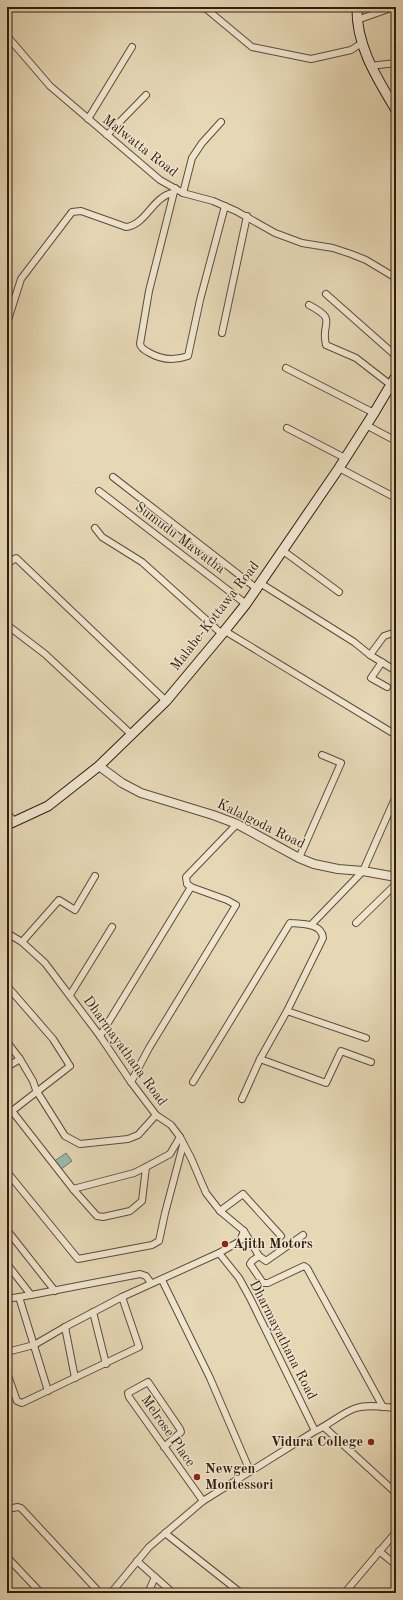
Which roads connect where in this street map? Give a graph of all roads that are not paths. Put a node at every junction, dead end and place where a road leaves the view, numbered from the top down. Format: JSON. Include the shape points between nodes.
{"nodes":[{"id":1,"x":204,"y":7,"type":"edge"},
{"id":2,"x":357,"y":7,"type":"edge"},
{"id":3,"x":394,"y":7,"type":"edge"},
{"id":4,"x":357,"y":20,"type":"junction"},
{"id":5,"x":7,"y":36,"type":"edge"},
{"id":6,"x":362,"y":43,"type":"junction"},
{"id":7,"x":132,"y":47,"type":"dead end"},
{"id":8,"x":396,"y":63,"type":"edge"},
{"id":9,"x":370,"y":66,"type":"junction"},
{"id":10,"x":146,"y":95,"type":"dead end"},
{"id":11,"x":396,"y":110,"type":"edge"},
{"id":12,"x":88,"y":119,"type":"junction"},
{"id":13,"x":221,"y":122,"type":"dead end"},
{"id":14,"x":107,"y":135,"type":"junction"},
{"id":15,"x":174,"y":191,"type":"junction"},
{"id":16,"x":183,"y":193,"type":"junction"},
{"id":17,"x":225,"y":206,"type":"junction"},
{"id":18,"x":247,"y":216,"type":"junction"},
{"id":19,"x":396,"y":278,"type":"edge"},
{"id":20,"x":326,"y":294,"type":"dead end"},
{"id":21,"x":309,"y":305,"type":"dead end"},
{"id":22,"x":7,"y":323,"type":"edge"},
{"id":23,"x":222,"y":333,"type":"dead end"},
{"id":24,"x":396,"y":356,"type":"edge"},
{"id":25,"x":286,"y":368,"type":"dead end"},
{"id":26,"x":396,"y":376,"type":"edge"},
{"id":27,"x":393,"y":387,"type":"edge"},
{"id":28,"x":374,"y":413,"type":"junction"},
{"id":29,"x":366,"y":425,"type":"junction"},
{"id":30,"x":287,"y":428,"type":"dead end"},
{"id":31,"x":396,"y":441,"type":"edge"},
{"id":32,"x":345,"y":458,"type":"junction"},
{"id":33,"x":339,"y":468,"type":"junction"},
{"id":34,"x":113,"y":477,"type":"dead end"},
{"id":35,"x":99,"y":491,"type":"dead end"},
{"id":36,"x":396,"y":498,"type":"edge"},
{"id":37,"x":95,"y":528,"type":"dead end"},
{"id":38,"x":282,"y":550,"type":"junction"},
{"id":39,"x":7,"y":564,"type":"edge"},
{"id":40,"x":258,"y":586,"type":"junction"},
{"id":41,"x":339,"y":592,"type":"dead end"},
{"id":42,"x":246,"y":604,"type":"junction"},
{"id":43,"x":7,"y":625,"type":"edge"},
{"id":44,"x":396,"y":632,"type":"edge"},
{"id":45,"x":224,"y":633,"type":"junction"},
{"id":46,"x":370,"y":655,"type":"junction"},
{"id":47,"x":382,"y":662,"type":"junction"},
{"id":48,"x":396,"y":671,"type":"edge"},
{"id":49,"x":387,"y":687,"type":"dead end"},
{"id":50,"x":166,"y":701,"type":"junction"},
{"id":51,"x":132,"y":735,"type":"junction"},
{"id":52,"x":396,"y":735,"type":"edge"},
{"id":53,"x":322,"y":755,"type":"dead end"},
{"id":54,"x":99,"y":766,"type":"junction"},
{"id":55,"x":396,"y":796,"type":"edge"},
{"id":56,"x":7,"y":812,"type":"edge"},
{"id":57,"x":10,"y":823,"type":"edge"},
{"id":58,"x":238,"y":824,"type":"junction"},
{"id":59,"x":299,"y":858,"type":"junction"},
{"id":60,"x":363,"y":871,"type":"junction"},
{"id":61,"x":95,"y":876,"type":"dead end"},
{"id":62,"x":396,"y":877,"type":"edge"},
{"id":63,"x":396,"y":884,"type":"edge"},
{"id":64,"x":191,"y":887,"type":"junction"},
{"id":65,"x":356,"y":923,"type":"dead end"},
{"id":66,"x":311,"y":925,"type":"junction"},
{"id":67,"x":112,"y":927,"type":"dead end"},
{"id":68,"x":7,"y":932,"type":"edge"},
{"id":69,"x":22,"y":942,"type":"junction"},
{"id":70,"x":7,"y":986,"type":"edge"},
{"id":71,"x":70,"y":995,"type":"junction"},
{"id":72,"x":287,"y":1011,"type":"junction"},
{"id":73,"x":100,"y":1036,"type":"junction"},
{"id":74,"x":366,"y":1038,"type":"dead end"},
{"id":75,"x":7,"y":1042,"type":"edge"},
{"id":76,"x":20,"y":1059,"type":"junction"},
{"id":77,"x":260,"y":1059,"type":"junction"},
{"id":78,"x":371,"y":1062,"type":"dead end"},
{"id":79,"x":7,"y":1067,"type":"edge"},
{"id":80,"x":131,"y":1082,"type":"junction"},
{"id":81,"x":193,"y":1082,"type":"dead end"},
{"id":82,"x":36,"y":1090,"type":"junction"},
{"id":83,"x":242,"y":1099,"type":"dead end"},
{"id":84,"x":9,"y":1112,"type":"edge"},
{"id":85,"x":156,"y":1115,"type":"junction"},
{"id":86,"x":180,"y":1137,"type":"junction"},
{"id":87,"x":183,"y":1145,"type":"junction"},
{"id":88,"x":146,"y":1167,"type":"junction"},
{"id":89,"x":7,"y":1172,"type":"edge"},
{"id":90,"x":73,"y":1189,"type":"junction"},
{"id":91,"x":220,"y":1211,"type":"junction"},
{"id":92,"x":7,"y":1230,"type":"edge"},
{"id":93,"x":244,"y":1231,"type":"junction"},
{"id":94,"x":303,"y":1235,"type":"dead end"},
{"id":95,"x":282,"y":1236,"type":"dead end"},
{"id":96,"x":219,"y":1254,"type":"junction"},
{"id":97,"x":259,"y":1256,"type":"junction"},
{"id":98,"x":7,"y":1264,"type":"edge"},
{"id":99,"x":162,"y":1280,"type":"junction"},
{"id":100,"x":151,"y":1283,"type":"junction"},
{"id":101,"x":55,"y":1291,"type":"junction"},
{"id":102,"x":31,"y":1295,"type":"junction"},
{"id":103,"x":19,"y":1297,"type":"junction"},
{"id":104,"x":122,"y":1297,"type":"junction"},
{"id":105,"x":7,"y":1299,"type":"edge"},
{"id":106,"x":93,"y":1312,"type":"junction"},
{"id":107,"x":65,"y":1326,"type":"junction"},
{"id":108,"x":34,"y":1346,"type":"junction"},
{"id":109,"x":7,"y":1352,"type":"edge"},
{"id":110,"x":106,"y":1364,"type":"junction"},
{"id":111,"x":7,"y":1373,"type":"edge"},
{"id":112,"x":75,"y":1378,"type":"junction"},
{"id":113,"x":48,"y":1391,"type":"junction"},
{"id":114,"x":382,"y":1407,"type":"junction"},
{"id":115,"x":396,"y":1408,"type":"edge"},
{"id":116,"x":324,"y":1427,"type":"junction"},
{"id":117,"x":315,"y":1431,"type":"junction"},
{"id":118,"x":164,"y":1447,"type":"junction"},
{"id":119,"x":250,"y":1471,"type":"junction"},
{"id":120,"x":396,"y":1493,"type":"edge"},
{"id":121,"x":203,"y":1501,"type":"junction"},
{"id":122,"x":7,"y":1509,"type":"edge"},
{"id":123,"x":396,"y":1532,"type":"edge"},
{"id":124,"x":165,"y":1533,"type":"junction"},
{"id":125,"x":379,"y":1551,"type":"junction"},
{"id":126,"x":7,"y":1557,"type":"edge"},
{"id":127,"x":138,"y":1562,"type":"junction"},
{"id":128,"x":396,"y":1566,"type":"edge"},
{"id":129,"x":155,"y":1577,"type":"junction"},
{"id":130,"x":347,"y":1590,"type":"dead end"},
{"id":131,"x":41,"y":1593,"type":"edge"},
{"id":132,"x":100,"y":1593,"type":"edge"},
{"id":133,"x":111,"y":1593,"type":"edge"},
{"id":134,"x":148,"y":1593,"type":"edge"},
{"id":135,"x":173,"y":1593,"type":"edge"},
{"id":136,"x":241,"y":1593,"type":"edge"}],
"edges":[{"from":1,"to":6,"type":"street","via":[[252,47],[311,59],[351,50]]},
{"from":2,"to":4,"type":"main road"},
{"from":3,"to":4,"type":"street"},
{"from":4,"to":6,"type":"main road"},
{"from":5,"to":12,"type":"street","name":"Malwatta Road","via":[[50,86]]},
{"from":6,"to":9,"type":"main road"},
{"from":7,"to":12,"type":"street"},
{"from":8,"to":9,"type":"street"},
{"from":9,"to":11,"type":"main road"},
{"from":10,"to":14,"type":"street"},
{"from":12,"to":14,"type":"street","name":"Malwatta Road"},
{"from":13,"to":16,"type":"street","via":[[192,158]]},
{"from":14,"to":15,"type":"street","name":"Malwatta Road"},
{"from":15,"to":16,"type":"street","name":"Malwatta Road"},
{"from":15,"to":17,"type":"street","via":[[149,290],[140,344],[143,350],[157,358],[178,360],[188,356]]},
{"from":15,"to":22,"type":"street","via":[[132,226],[126,227],[81,211],[72,212],[21,279]]},
{"from":16,"to":17,"type":"street","name":"Malwatta Road"},
{"from":17,"to":18,"type":"street","name":"Malwatta Road"},
{"from":18,"to":19,"type":"street","name":"Malwatta Road","via":[[261,226],[289,238],[333,248],[366,260]]},
{"from":18,"to":23,"type":"street"},
{"from":20,"to":24,"type":"street"},
{"from":21,"to":27,"type":"street","via":[[326,317],[326,345],[356,358]]},
{"from":25,"to":28,"type":"street"},
{"from":26,"to":27,"type":"main road","name":"Malabe-Kottawa Road"},
{"from":27,"to":28,"type":"main road","name":"Malabe-Kottawa Road"},
{"from":28,"to":29,"type":"main road","name":"Malabe-Kottawa Road"},
{"from":29,"to":31,"type":"street"},
{"from":29,"to":32,"type":"main road","name":"Malabe-Kottawa Road"},
{"from":30,"to":32,"type":"street"},
{"from":32,"to":33,"type":"main road","name":"Malabe-Kottawa Road"},
{"from":33,"to":36,"type":"street"},
{"from":33,"to":38,"type":"main road","name":"Malabe-Kottawa Road"},
{"from":34,"to":40,"type":"street"},
{"from":35,"to":42,"type":"street","name":"Sumudu Mawatha"},
{"from":37,"to":45,"type":"street","via":[[102,537],[142,562]]},
{"from":38,"to":40,"type":"main road","name":"Malabe-Kottawa Road"},
{"from":38,"to":41,"type":"street"},
{"from":39,"to":50,"type":"street","via":[[16,558]]},
{"from":40,"to":42,"type":"main road","name":"Malabe-Kottawa Road"},
{"from":40,"to":46,"type":"street","via":[[354,642]]},
{"from":42,"to":45,"type":"main road","name":"Malabe-Kottawa Road"},
{"from":43,"to":51,"type":"street","via":[[45,654]]},
{"from":44,"to":46,"type":"street","via":[[384,636]]},
{"from":45,"to":50,"type":"main road","name":"Malabe-Kottawa Road"},
{"from":45,"to":52,"type":"street"},
{"from":46,"to":47,"type":"street"},
{"from":47,"to":48,"type":"street"},
{"from":47,"to":49,"type":"street","via":[[371,678]]},
{"from":50,"to":51,"type":"main road","name":"Malabe-Kottawa Road"},
{"from":51,"to":54,"type":"main road","name":"Malabe-Kottawa Road"},
{"from":53,"to":59,"type":"street","via":[[341,763]]},
{"from":54,"to":57,"type":"main road","name":"Malabe-Kottawa Road","via":[[48,806]]},
{"from":54,"to":58,"type":"street","name":"Kalalgoda Road","via":[[141,793]]},
{"from":55,"to":60,"type":"street"},
{"from":56,"to":57,"type":"street"},
{"from":58,"to":59,"type":"street","name":"Kalalgoda Road"},
{"from":58,"to":64,"type":"street","via":[[186,877],[187,884]]},
{"from":59,"to":60,"type":"street","name":"Kalalgoda Road","via":[[338,869]]},
{"from":60,"to":62,"type":"street","name":"Kalalgoda Road"},
{"from":60,"to":66,"type":"street"},
{"from":61,"to":69,"type":"street","via":[[75,910],[59,900]]},
{"from":63,"to":65,"type":"street"},
{"from":64,"to":73,"type":"street"},
{"from":64,"to":80,"type":"street","via":[[236,905]]},
{"from":66,"to":72,"type":"street","via":[[323,933],[323,938]]},
{"from":66,"to":81,"type":"street","via":[[290,923]]},
{"from":67,"to":71,"type":"street"},
{"from":68,"to":69,"type":"street","name":"Dharmayathana Road"},
{"from":69,"to":71,"type":"street","name":"Dharmayathana Road","via":[[45,963]]},
{"from":70,"to":82,"type":"street","via":[[53,1039],[70,1066]]},
{"from":71,"to":73,"type":"street","name":"Dharmayathana Road"},
{"from":72,"to":74,"type":"street"},
{"from":72,"to":77,"type":"street"},
{"from":73,"to":80,"type":"street","name":"Dharmayathana Road"},
{"from":75,"to":76,"type":"street"},
{"from":76,"to":79,"type":"street"},
{"from":76,"to":82,"type":"street"},
{"from":77,"to":78,"type":"street","via":[[326,1083],[341,1051]]},
{"from":77,"to":83,"type":"street"},
{"from":80,"to":85,"type":"street","name":"Dharmayathana Road"},
{"from":82,"to":84,"type":"street"},
{"from":82,"to":85,"type":"street","via":[[65,1136],[80,1144],[128,1139],[138,1135]]},
{"from":84,"to":90,"type":"street"},
{"from":85,"to":86,"type":"street","name":"Dharmayathana Road","via":[[171,1125]]},
{"from":86,"to":87,"type":"street","name":"Dharmayathana Road"},
{"from":86,"to":88,"type":"street","via":[[170,1154]]},
{"from":87,"to":89,"type":"street","via":[[159,1241],[152,1245],[78,1259]]},
{"from":87,"to":91,"type":"street","name":"Dharmayathana Road","via":[[206,1193]]},
{"from":88,"to":90,"type":"street","via":[[134,1173]]},
{"from":88,"to":90,"type":"street","via":[[142,1201],[130,1211],[103,1217],[96,1216]]},
{"from":91,"to":93,"type":"street","name":"Dharmayathana Road"},
{"from":91,"to":95,"type":"street","via":[[243,1194]]},
{"from":92,"to":101,"type":"street"},
{"from":93,"to":96,"type":"street","via":[[240,1241]]},
{"from":93,"to":97,"type":"street","name":"Dharmayathana Road"},
{"from":94,"to":97,"type":"street","via":[[266,1261]]},
{"from":96,"to":99,"type":"street"},
{"from":96,"to":117,"type":"street","name":"Dharmayathana Road","via":[[239,1278],[250,1298]]},
{"from":97,"to":114,"type":"street","via":[[250,1264],[263,1283],[304,1266],[307,1268]]},
{"from":98,"to":102,"type":"street"},
{"from":99,"to":100,"type":"street"},
{"from":99,"to":119,"type":"street","via":[[210,1378]]},
{"from":100,"to":101,"type":"street","via":[[146,1276],[140,1274]]},
{"from":100,"to":104,"type":"street"},
{"from":101,"to":102,"type":"street"},
{"from":102,"to":103,"type":"street"},
{"from":103,"to":105,"type":"street"},
{"from":103,"to":108,"type":"street"},
{"from":104,"to":106,"type":"street"},
{"from":104,"to":110,"type":"street","via":[[139,1347]]},
{"from":106,"to":107,"type":"street"},
{"from":106,"to":110,"type":"street"},
{"from":107,"to":108,"type":"street"},
{"from":107,"to":112,"type":"street"},
{"from":108,"to":109,"type":"street"},
{"from":108,"to":113,"type":"street"},
{"from":110,"to":112,"type":"street"},
{"from":111,"to":113,"type":"street","via":[[17,1401],[22,1403]]},
{"from":112,"to":113,"type":"street"},
{"from":114,"to":115,"type":"street"},
{"from":114,"to":116,"type":"street","via":[[354,1408]]},
{"from":116,"to":117,"type":"street"},
{"from":116,"to":120,"type":"street"},
{"from":117,"to":119,"type":"street"},
{"from":118,"to":118,"type":"street","name":"Melrose Place","via":[[128,1393],[148,1382],[181,1432]]},
{"from":118,"to":121,"type":"street","name":"Melrose Place"},
{"from":119,"to":121,"type":"street"},
{"from":121,"to":124,"type":"street"},
{"from":122,"to":132,"type":"street","via":[[21,1508]]},
{"from":123,"to":125,"type":"street"},
{"from":124,"to":127,"type":"street","via":[[149,1547]]},
{"from":124,"to":136,"type":"street"},
{"from":125,"to":128,"type":"street"},
{"from":125,"to":130,"type":"street"},
{"from":126,"to":131,"type":"street"},
{"from":127,"to":129,"type":"street"},
{"from":127,"to":133,"type":"street"},
{"from":129,"to":134,"type":"street"},
{"from":129,"to":135,"type":"street"}]}
